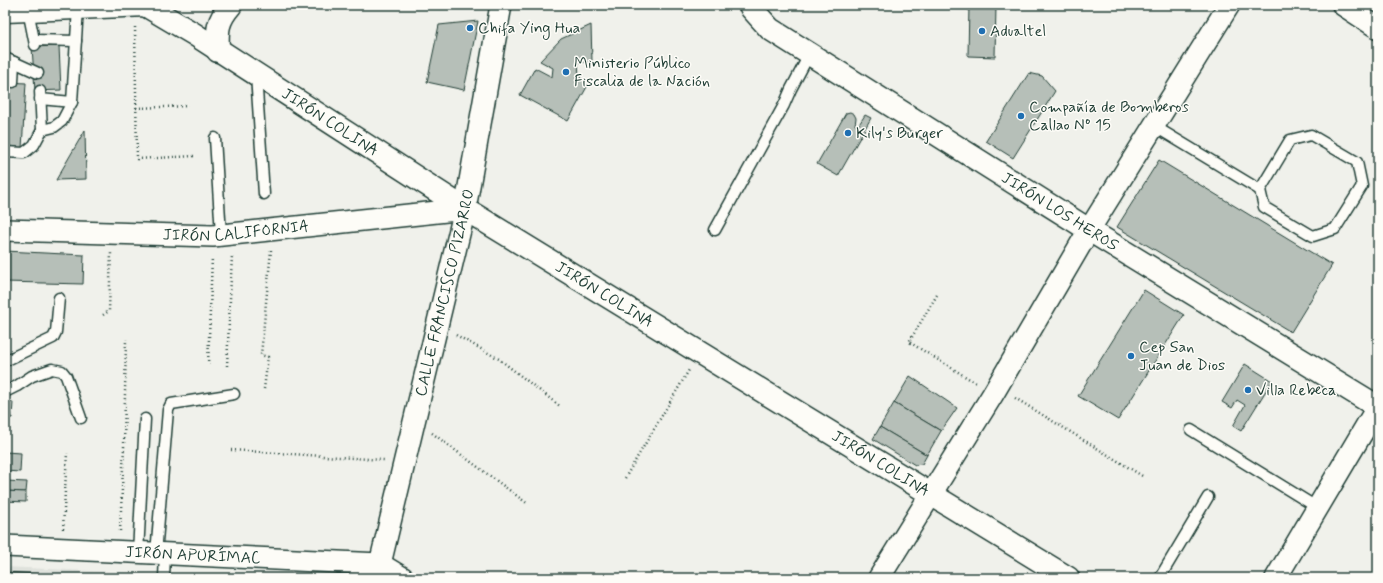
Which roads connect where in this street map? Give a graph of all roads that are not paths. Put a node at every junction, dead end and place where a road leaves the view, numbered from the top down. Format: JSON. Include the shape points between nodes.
{"nodes":[{"id":1,"x":134,"y":5,"type":"edge"},
{"id":2,"x":146,"y":5,"type":"edge"},
{"id":3,"x":231,"y":5,"type":"edge"},
{"id":4,"x":501,"y":5,"type":"edge"},
{"id":5,"x":750,"y":5,"type":"edge"},
{"id":6,"x":1229,"y":5,"type":"edge"},
{"id":7,"x":1343,"y":5,"type":"edge"},
{"id":8,"x":78,"y":8,"type":"junction"},
{"id":9,"x":5,"y":10,"type":"edge"},
{"id":10,"x":28,"y":10,"type":"junction"},
{"id":11,"x":1378,"y":28,"type":"edge"},
{"id":12,"x":76,"y":41,"type":"junction"},
{"id":13,"x":218,"y":51,"type":"junction"},
{"id":14,"x":810,"y":53,"type":"junction"},
{"id":15,"x":10,"y":60,"type":"edge"},
{"id":16,"x":38,"y":73,"type":"dead end"},
{"id":17,"x":256,"y":75,"type":"junction"},
{"id":18,"x":13,"y":82,"type":"dead end"},
{"id":19,"x":72,"y":102,"type":"junction"},
{"id":20,"x":1154,"y":126,"type":"junction"},
{"id":21,"x":42,"y":130,"type":"junction"},
{"id":22,"x":215,"y":138,"type":"dead end"},
{"id":23,"x":8,"y":150,"type":"edge"},
{"id":24,"x":1260,"y":190,"type":"junction"},
{"id":25,"x":264,"y":194,"type":"dead end"},
{"id":26,"x":465,"y":209,"type":"junction"},
{"id":27,"x":5,"y":230,"type":"edge"},
{"id":28,"x":715,"y":230,"type":"dead end"},
{"id":29,"x":1089,"y":230,"type":"junction"},
{"id":30,"x":222,"y":235,"type":"junction"},
{"id":31,"x":59,"y":298,"type":"dead end"},
{"id":32,"x":5,"y":361,"type":"edge"},
{"id":33,"x":5,"y":392,"type":"edge"},
{"id":34,"x":234,"y":394,"type":"dead end"},
{"id":35,"x":1378,"y":407,"type":"edge"},
{"id":36,"x":81,"y":418,"type":"dead end"},
{"id":37,"x":145,"y":419,"type":"dead end"},
{"id":38,"x":1191,"y":430,"type":"dead end"},
{"id":39,"x":931,"y":494,"type":"junction"},
{"id":40,"x":1208,"y":497,"type":"dead end"},
{"id":41,"x":1318,"y":508,"type":"junction"},
{"id":42,"x":5,"y":546,"type":"edge"},
{"id":43,"x":144,"y":553,"type":"junction"},
{"id":44,"x":379,"y":571,"type":"edge"},
{"id":45,"x":164,"y":578,"type":"edge"},
{"id":46,"x":403,"y":578,"type":"edge"},
{"id":47,"x":879,"y":578,"type":"edge"},
{"id":48,"x":1068,"y":578,"type":"edge"},
{"id":49,"x":1163,"y":578,"type":"edge"},
{"id":50,"x":1276,"y":578,"type":"edge"}],
"edges":[{"from":1,"to":2,"type":"street"},
{"from":1,"to":8,"type":"street"},
{"from":2,"to":13,"type":"street","name":"JIRÓN COLINA"},
{"from":3,"to":13,"type":"street","via":[[222,15],[217,33]]},
{"from":4,"to":26,"type":"street","name":"CALLE FRANCISCO PIZARRO"},
{"from":5,"to":14,"type":"street","name":"JIRÓN LOS HEROS","via":[[770,29]]},
{"from":6,"to":20,"type":"street"},
{"from":7,"to":11,"type":"street"},
{"from":8,"to":10,"type":"street"},
{"from":8,"to":12,"type":"lane"},
{"from":9,"to":10,"type":"street"},
{"from":10,"to":12,"type":"lane","via":[[35,43]]},
{"from":12,"to":19,"type":"lane"},
{"from":13,"to":17,"type":"street","name":"JIRÓN COLINA"},
{"from":14,"to":28,"type":"lane"},
{"from":14,"to":29,"type":"street","name":"JIRÓN LOS HEROS"},
{"from":15,"to":16,"type":"lane"},
{"from":15,"to":18,"type":"lane"},
{"from":17,"to":25,"type":"lane"},
{"from":17,"to":26,"type":"street","name":"JIRÓN COLINA"},
{"from":19,"to":21,"type":"lane","via":[[62,121],[54,127]]},
{"from":19,"to":21,"type":"lane","via":[[40,95]]},
{"from":20,"to":24,"type":"lane"},
{"from":20,"to":29,"type":"street"},
{"from":21,"to":23,"type":"lane","via":[[34,145],[24,153]]},
{"from":22,"to":30,"type":"lane"},
{"from":24,"to":24,"type":"lane","via":[[1264,207],[1314,236],[1334,230],[1362,186],[1357,162],[1311,135],[1290,140]]},
{"from":26,"to":30,"type":"street","name":"JIRÓN CALIFORNIA"},
{"from":26,"to":39,"type":"street","name":"JIRÓN COLINA"},
{"from":26,"to":44,"type":"street","name":"CALLE FRANCISCO PIZARRO"},
{"from":27,"to":30,"type":"street","name":"JIRÓN CALIFORNIA"},
{"from":29,"to":35,"type":"street","name":"JIRÓN LOS HEROS"},
{"from":29,"to":39,"type":"street"},
{"from":31,"to":32,"type":"lane","via":[[56,332],[53,338]]},
{"from":33,"to":36,"type":"lane","via":[[32,376],[52,369],[62,371]]},
{"from":34,"to":43,"type":"lane","via":[[171,404]]},
{"from":35,"to":41,"type":"street"},
{"from":37,"to":43,"type":"lane"},
{"from":38,"to":41,"type":"lane"},
{"from":39,"to":47,"type":"street"},
{"from":39,"to":48,"type":"street","name":"JIRÓN COLINA"},
{"from":40,"to":49,"type":"lane","via":[[1162,574]]},
{"from":41,"to":50,"type":"street"},
{"from":42,"to":43,"type":"street","name":"JIRÓN APURÍMAC"},
{"from":43,"to":44,"type":"street","name":"JIRÓN APURÍMAC"},
{"from":43,"to":45,"type":"lane"},
{"from":44,"to":46,"type":"street"}]}
